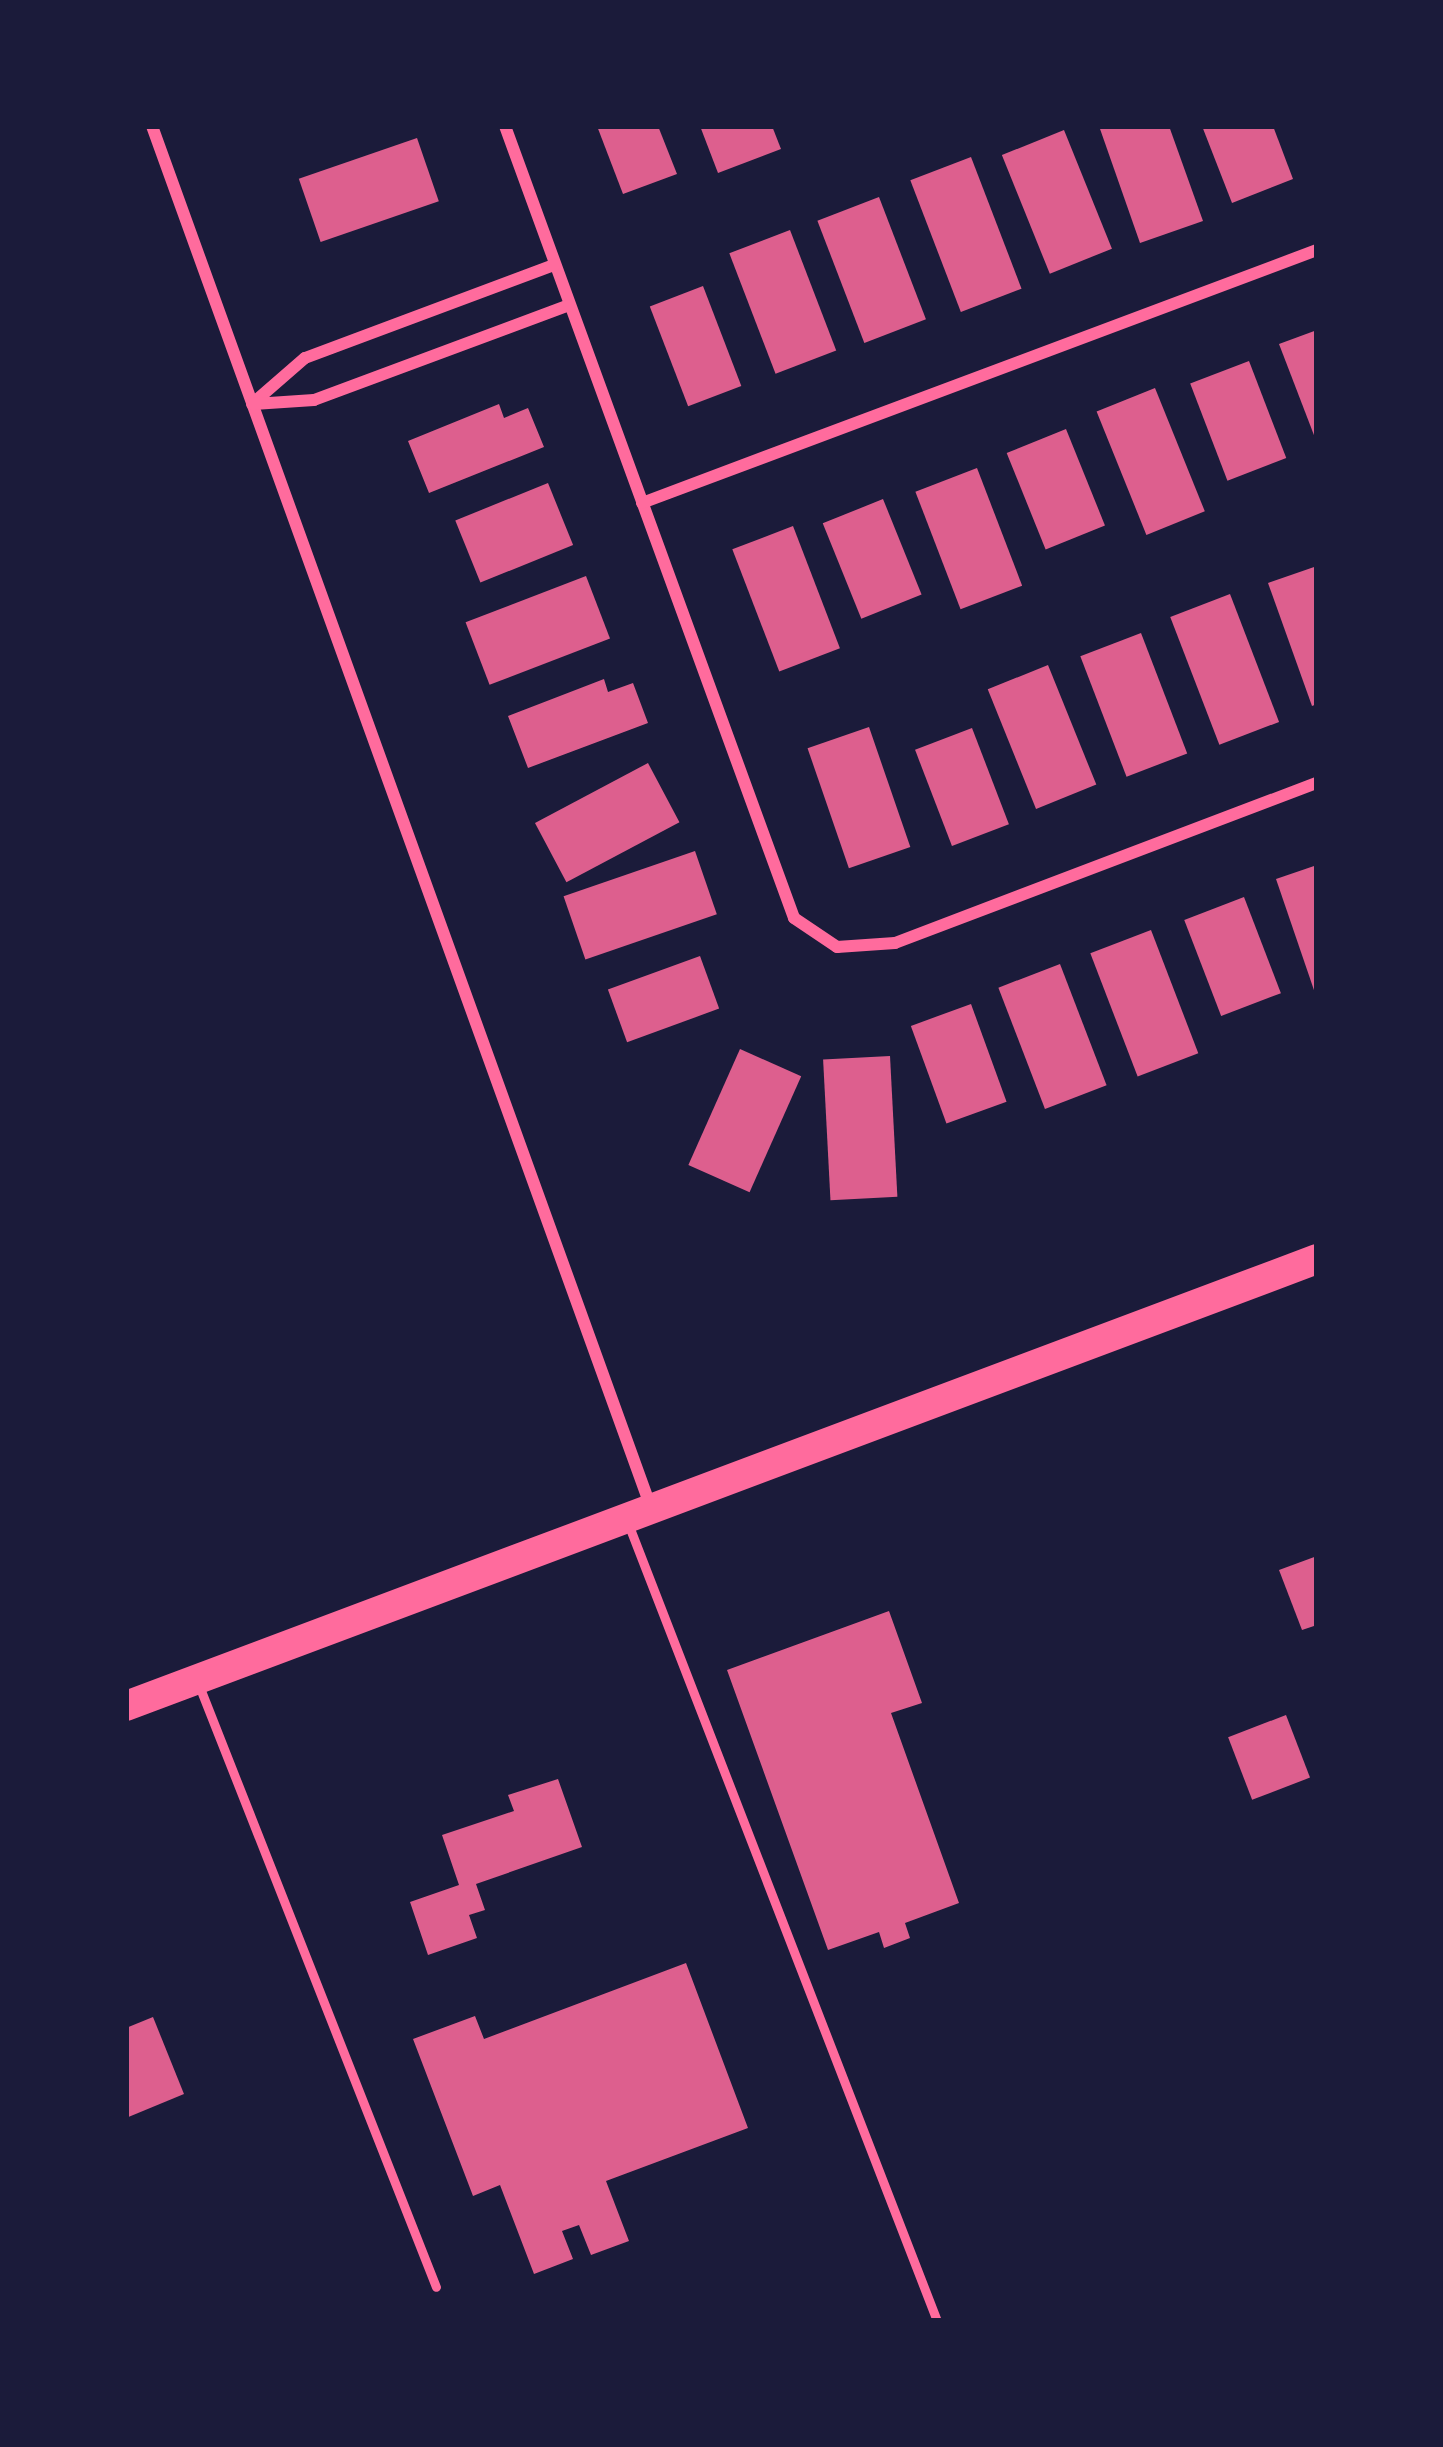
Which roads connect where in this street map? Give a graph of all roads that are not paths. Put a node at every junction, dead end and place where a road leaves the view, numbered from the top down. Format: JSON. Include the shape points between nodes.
{"nodes":[{"id":1,"x":152,"y":126,"type":"edge"},
{"id":2,"x":506,"y":126,"type":"edge"},
{"id":3,"x":1317,"y":250,"type":"edge"},
{"id":4,"x":554,"y":265,"type":"junction"},
{"id":5,"x":569,"y":305,"type":"junction"},
{"id":6,"x":252,"y":404,"type":"junction"},
{"id":7,"x":642,"y":502,"type":"junction"},
{"id":8,"x":1317,"y":783,"type":"edge"},
{"id":9,"x":1317,"y":1259,"type":"edge"},
{"id":10,"x":639,"y":1515,"type":"junction"},
{"id":11,"x":196,"y":1678,"type":"junction"},
{"id":12,"x":126,"y":1706,"type":"edge"},
{"id":13,"x":436,"y":2287,"type":"dead end"},
{"id":14,"x":937,"y":2321,"type":"edge"}],
"edges":[{"from":1,"to":6,"type":"street"},
{"from":2,"to":4,"type":"street"},
{"from":3,"to":7,"type":"street"},
{"from":4,"to":5,"type":"street"},
{"from":4,"to":6,"type":"street","via":[[305,358]]},
{"from":5,"to":6,"type":"street","via":[[314,400]]},
{"from":5,"to":7,"type":"street"},
{"from":6,"to":10,"type":"street"},
{"from":7,"to":8,"type":"street","via":[[794,918],[837,947],[896,944]]},
{"from":9,"to":10,"type":"main road"},
{"from":10,"to":11,"type":"main road"},
{"from":10,"to":14,"type":"lane"},
{"from":11,"to":12,"type":"main road"},
{"from":11,"to":13,"type":"lane"}]}
